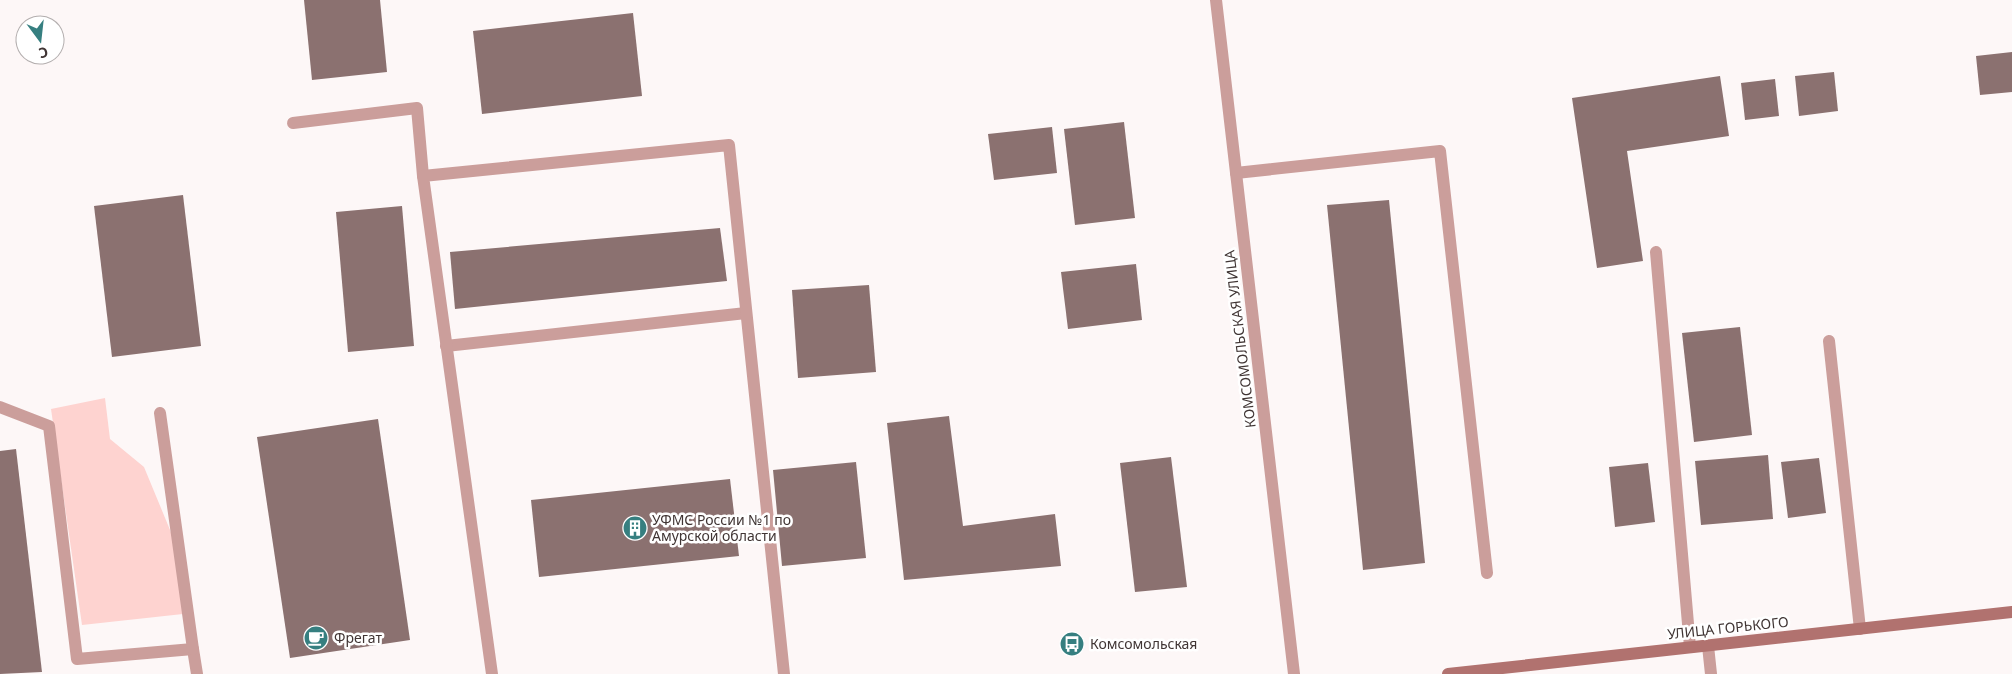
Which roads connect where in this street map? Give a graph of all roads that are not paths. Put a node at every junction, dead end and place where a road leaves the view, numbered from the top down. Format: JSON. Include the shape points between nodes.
{"nodes":[{"id":1,"x":1216,"y":0,"type":"edge"},
{"id":2,"x":293,"y":123,"type":"dead end"},
{"id":3,"x":1236,"y":173,"type":"junction"},
{"id":4,"x":423,"y":176,"type":"junction"},
{"id":5,"x":1656,"y":252,"type":"dead end"},
{"id":6,"x":746,"y":313,"type":"junction"},
{"id":7,"x":1829,"y":341,"type":"dead end"},
{"id":8,"x":446,"y":346,"type":"junction"},
{"id":9,"x":0,"y":407,"type":"edge"},
{"id":10,"x":160,"y":413,"type":"dead end"},
{"id":11,"x":1488,"y":572,"type":"dead end"},
{"id":12,"x":2012,"y":612,"type":"edge"},
{"id":13,"x":1860,"y":629,"type":"junction"},
{"id":14,"x":1708,"y":646,"type":"junction"},
{"id":15,"x":1690,"y":648,"type":"junction"},
{"id":16,"x":193,"y":649,"type":"junction"},
{"id":17,"x":197,"y":674,"type":"edge"},
{"id":18,"x":492,"y":674,"type":"edge"},
{"id":19,"x":784,"y":674,"type":"edge"},
{"id":20,"x":1294,"y":674,"type":"edge"},
{"id":21,"x":1448,"y":674,"type":"edge"},
{"id":22,"x":1711,"y":674,"type":"edge"}],
"edges":[{"from":1,"to":3,"type":"street","name":"КОМСОМОЛЬСКАЯ УЛИЦА"},
{"from":2,"to":4,"type":"street","via":[[417,108]]},
{"from":3,"to":11,"type":"street","via":[[1440,151]]},
{"from":3,"to":20,"type":"street","name":"КОМСОМОЛЬСКАЯ УЛИЦА"},
{"from":4,"to":6,"type":"street","via":[[729,145]]},
{"from":4,"to":8,"type":"street"},
{"from":5,"to":15,"type":"street"},
{"from":6,"to":8,"type":"street"},
{"from":6,"to":19,"type":"street"},
{"from":7,"to":13,"type":"street"},
{"from":8,"to":18,"type":"street"},
{"from":9,"to":16,"type":"street","via":[[50,426],[77,659]]},
{"from":10,"to":16,"type":"street"},
{"from":12,"to":13,"type":"main road","name":"УЛИЦА ГОРЬКОГО"},
{"from":13,"to":14,"type":"main road","name":"УЛИЦА ГОРЬКОГО"},
{"from":14,"to":15,"type":"main road","name":"УЛИЦА ГОРЬКОГО"},
{"from":14,"to":22,"type":"street"},
{"from":15,"to":21,"type":"main road","name":"УЛИЦА ГОРЬКОГО"},
{"from":16,"to":17,"type":"street"}]}
